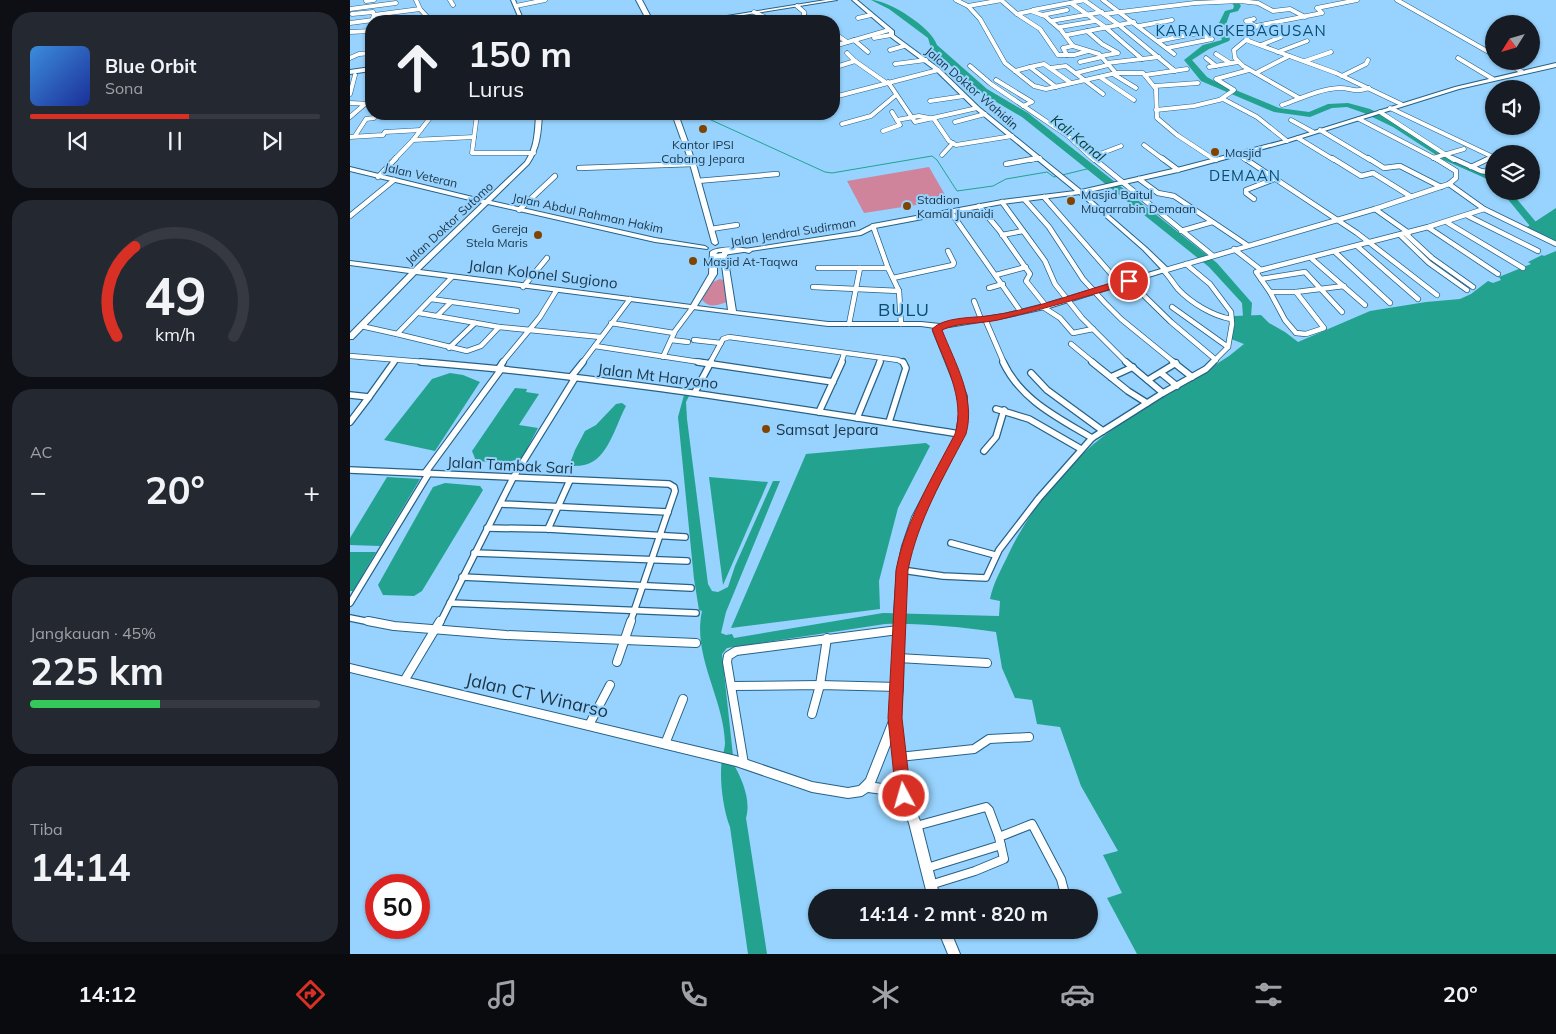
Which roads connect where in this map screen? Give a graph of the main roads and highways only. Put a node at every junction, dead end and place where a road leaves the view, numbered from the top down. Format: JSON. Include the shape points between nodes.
{"nodes":[{"id":1,"x":639,"y":0,"type":"edge"},
{"id":2,"x":835,"y":0,"type":"edge"},
{"id":3,"x":854,"y":0,"type":"edge"},
{"id":4,"x":515,"y":3,"type":"edge"},
{"id":5,"x":520,"y":15,"type":"edge"},
{"id":6,"x":645,"y":15,"type":"edge"},
{"id":7,"x":737,"y":15,"type":"edge"},
{"id":8,"x":1556,"y":65,"type":"edge"},
{"id":9,"x":365,"y":70,"type":"edge"},
{"id":10,"x":352,"y":73,"type":"edge"},
{"id":11,"x":539,"y":120,"type":"edge"},
{"id":12,"x":677,"y":120,"type":"edge"},
{"id":13,"x":350,"y":169,"type":"edge"},
{"id":14,"x":1100,"y":188,"type":"road end"},
{"id":15,"x":1080,"y":192,"type":"junction"},
{"id":16,"x":488,"y":202,"type":"junction"},
{"id":17,"x":711,"y":229,"type":"junction"},
{"id":18,"x":708,"y":249,"type":"junction"},
{"id":19,"x":721,"y":250,"type":"junction"},
{"id":20,"x":350,"y":263,"type":"edge"},
{"id":21,"x":1164,"y":270,"type":"joint"},
{"id":22,"x":414,"y":272,"type":"junction"},
{"id":23,"x":726,"y":273,"type":"junction"},
{"id":24,"x":713,"y":274,"type":"junction"},
{"id":25,"x":693,"y":307,"type":"junction"},
{"id":26,"x":732,"y":312,"type":"junction"},
{"id":27,"x":940,"y":326,"type":"junction"},
{"id":28,"x":350,"y":337,"type":"edge"},
{"id":29,"x":350,"y":668,"type":"edge"},
{"id":30,"x":895,"y":718,"type":"junction"},
{"id":31,"x":740,"y":762,"type":"road end"},
{"id":32,"x":904,"y":796,"type":"junction"},
{"id":33,"x":931,"y":889,"type":"edge"},
{"id":34,"x":948,"y":939,"type":"edge"},
{"id":35,"x":954,"y":954,"type":"edge"}],
"edges":[{"from":1,"to":6,"type":"highway"},
{"from":2,"to":7,"type":"main road"},
{"from":3,"to":15,"type":"main road","name":"Jalan Doktor Wahidin","via":[[904,46],[926,60],[977,108]]},
{"from":4,"to":5,"type":"main road"},
{"from":8,"to":14,"type":"main road","via":[[1493,78],[1298,138]]},
{"from":9,"to":10,"type":"highway"},
{"from":11,"to":16,"type":"main road","name":"Jalan Doktor Sutomo","via":[[534,154]]},
{"from":12,"to":17,"type":"main road"},
{"from":13,"to":16,"type":"main road","name":"Jalan Veteran"},
{"from":15,"to":19,"type":"main road","name":"Jalan Jendral Sudirman","via":[[950,211],[873,226],[861,233],[749,250]]},
{"from":15,"to":21,"type":"main road","name":"Jalan Doktor Wahidin"},
{"from":16,"to":18,"type":"main road","name":"Jalan Abdul Rahman Hakim"},
{"from":16,"to":22,"type":"main road","name":"Jalan Doktor Sutomo"},
{"from":17,"to":18,"type":"main road"},
{"from":17,"to":19,"type":"main road"},
{"from":18,"to":19,"type":"main road"},
{"from":18,"to":19,"type":"main road"},
{"from":18,"to":24,"type":"main road"},
{"from":19,"to":23,"type":"main road"},
{"from":20,"to":22,"type":"main road","name":"Jalan Kolonel Sugiono"},
{"from":21,"to":27,"type":"main road","name":"Jalan Kolonel Sugiono","via":[[1045,306]]},
{"from":22,"to":25,"type":"main road","name":"Jalan Kolonel Sugiono"},
{"from":22,"to":28,"type":"main road","name":"Jalan Doktor Sutomo"},
{"from":23,"to":24,"type":"main road"},
{"from":23,"to":26,"type":"main road"},
{"from":24,"to":25,"type":"main road"},
{"from":25,"to":26,"type":"main road","name":"Jalan Kolonel Sugiono"},
{"from":26,"to":27,"type":"main road","name":"Jalan Kolonel Sugiono","via":[[828,324]]},
{"from":27,"to":30,"type":"main road","via":[[936,330],[963,396],[964,407],[960,434],[917,517],[907,546],[902,570]]},
{"from":29,"to":31,"type":"main road","name":"Jalan CT Winarso"},
{"from":30,"to":32,"type":"main road"},
{"from":30,"to":32,"type":"main road","via":[[867,787],[890,790]]},
{"from":32,"to":33,"type":"main road","via":[[916,826]]},
{"from":34,"to":35,"type":"main road"}]}
